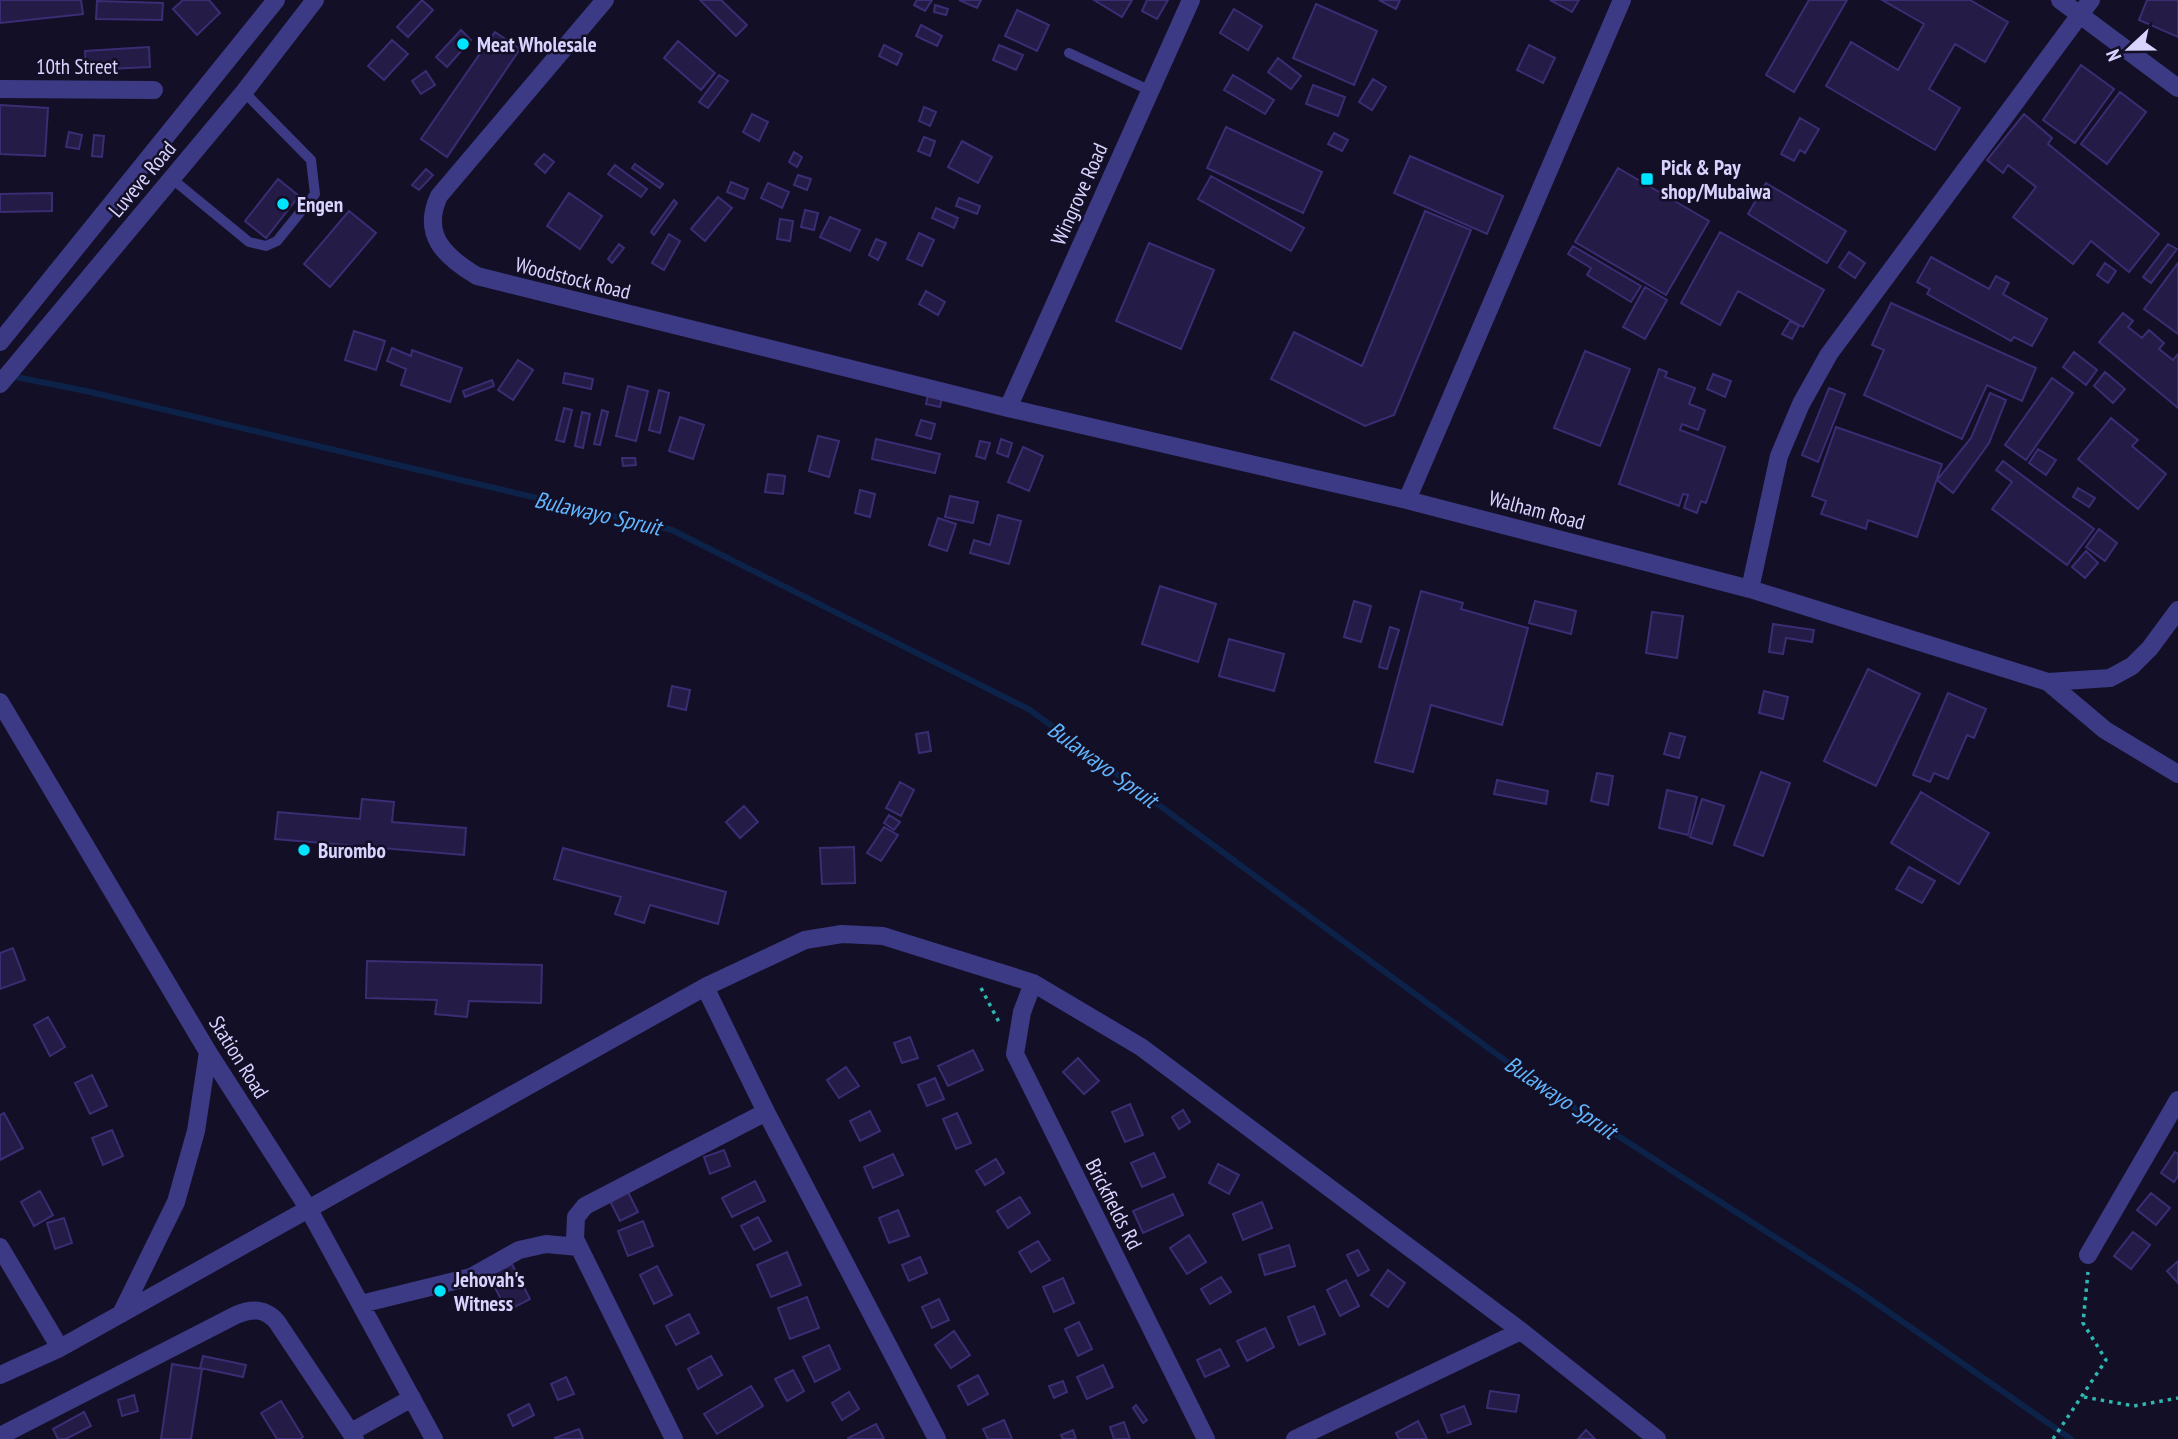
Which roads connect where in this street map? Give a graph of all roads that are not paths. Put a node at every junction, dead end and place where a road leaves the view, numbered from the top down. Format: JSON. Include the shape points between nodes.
{"nodes":[{"id":1,"x":276,"y":0,"type":"edge"},
{"id":2,"x":315,"y":0,"type":"edge"},
{"id":3,"x":606,"y":0,"type":"edge"},
{"id":4,"x":1191,"y":0,"type":"edge"},
{"id":5,"x":1622,"y":0,"type":"edge"},
{"id":6,"x":2060,"y":0,"type":"edge"},
{"id":7,"x":2086,"y":6,"type":"edge"},
{"id":8,"x":1069,"y":53,"type":"dead end"},
{"id":9,"x":2178,"y":88,"type":"edge"},
{"id":10,"x":0,"y":89,"type":"edge"},
{"id":11,"x":155,"y":90,"type":"dead end"},
{"id":12,"x":1150,"y":91,"type":"junction"},
{"id":13,"x":244,"y":92,"type":"junction"},
{"id":14,"x":171,"y":178,"type":"junction"},
{"id":15,"x":2,"y":340,"type":"edge"},
{"id":16,"x":0,"y":384,"type":"edge"},
{"id":17,"x":1008,"y":408,"type":"junction"},
{"id":18,"x":1407,"y":500,"type":"junction"},
{"id":19,"x":1750,"y":589,"type":"junction"},
{"id":20,"x":2178,"y":610,"type":"edge"},
{"id":21,"x":2048,"y":682,"type":"junction"},
{"id":22,"x":0,"y":702,"type":"edge"},
{"id":23,"x":2178,"y":774,"type":"edge"},
{"id":24,"x":1033,"y":984,"type":"junction"},
{"id":25,"x":705,"y":987,"type":"junction"},
{"id":26,"x":208,"y":1052,"type":"junction"},
{"id":27,"x":2178,"y":1100,"type":"edge"},
{"id":28,"x":766,"y":1112,"type":"junction"},
{"id":29,"x":308,"y":1208,"type":"junction"},
{"id":30,"x":0,"y":1247,"type":"edge"},
{"id":31,"x":579,"y":1247,"type":"junction"},
{"id":32,"x":2088,"y":1255,"type":"road end"},
{"id":33,"x":361,"y":1304,"type":"junction"},
{"id":34,"x":121,"y":1314,"type":"junction"},
{"id":35,"x":1521,"y":1331,"type":"junction"},
{"id":36,"x":60,"y":1348,"type":"junction"},
{"id":37,"x":0,"y":1375,"type":"edge"},
{"id":38,"x":412,"y":1398,"type":"junction"},
{"id":39,"x":0,"y":1436,"type":"edge"},
{"id":40,"x":353,"y":1436,"type":"edge"},
{"id":41,"x":434,"y":1439,"type":"edge"},
{"id":42,"x":674,"y":1439,"type":"edge"},
{"id":43,"x":937,"y":1439,"type":"edge"},
{"id":44,"x":1206,"y":1439,"type":"edge"},
{"id":45,"x":1295,"y":1439,"type":"edge"},
{"id":46,"x":1657,"y":1439,"type":"edge"}],
"edges":[{"from":1,"to":15,"type":"street","name":"Luveve Road"},
{"from":2,"to":13,"type":"street","name":"Luveve Road"},
{"from":3,"to":17,"type":"street","name":"Woodstock Road","via":[[439,196],[432,212],[433,231],[449,260],[506,285]]},
{"from":4,"to":12,"type":"street","name":"Wingrove Road"},
{"from":5,"to":18,"type":"street"},
{"from":6,"to":7,"type":"street"},
{"from":7,"to":9,"type":"street"},
{"from":7,"to":19,"type":"street","via":[[1829,354],[1779,456]]},
{"from":8,"to":12,"type":"lane"},
{"from":10,"to":11,"type":"street","name":"10th Street"},
{"from":12,"to":17,"type":"street","name":"Wingrove Road"},
{"from":13,"to":14,"type":"street","name":"Luveve Road"},
{"from":13,"to":14,"type":"lane","via":[[311,160],[315,194],[277,241],[266,246],[249,242]]},
{"from":14,"to":16,"type":"street","name":"Luveve Road"},
{"from":17,"to":18,"type":"street","name":"Walham Road"},
{"from":18,"to":19,"type":"street","name":"Walham Road"},
{"from":19,"to":21,"type":"street","name":"Walham Road"},
{"from":20,"to":21,"type":"street","via":[[2132,666],[2110,678]]},
{"from":21,"to":23,"type":"street","via":[[2105,730]]},
{"from":22,"to":26,"type":"street","name":"Station Road"},
{"from":24,"to":25,"type":"street","via":[[884,936],[842,934],[805,940]]},
{"from":24,"to":35,"type":"street","via":[[1141,1046]]},
{"from":24,"to":44,"type":"street","name":"Brickfields Rd","via":[[1022,1012],[1015,1054]]},
{"from":25,"to":28,"type":"street"},
{"from":25,"to":29,"type":"street"},
{"from":26,"to":29,"type":"street","name":"Station Road"},
{"from":26,"to":34,"type":"street","via":[[196,1131],[176,1202]]},
{"from":27,"to":32,"type":"street"},
{"from":28,"to":31,"type":"street","via":[[585,1206],[573,1229]]},
{"from":28,"to":43,"type":"street"},
{"from":29,"to":33,"type":"street","name":"Station Road"},
{"from":29,"to":34,"type":"street"},
{"from":30,"to":36,"type":"street"},
{"from":31,"to":33,"type":"street","via":[[546,1244],[519,1250],[471,1277]]},
{"from":31,"to":42,"type":"street"},
{"from":33,"to":38,"type":"street","name":"Station Road"},
{"from":34,"to":36,"type":"street"},
{"from":35,"to":45,"type":"street"},
{"from":35,"to":46,"type":"street"},
{"from":36,"to":37,"type":"street"},
{"from":38,"to":40,"type":"street"},
{"from":38,"to":41,"type":"street","name":"Station Road"},
{"from":39,"to":40,"type":"street","via":[[236,1315],[256,1310],[277,1322]]}]}
